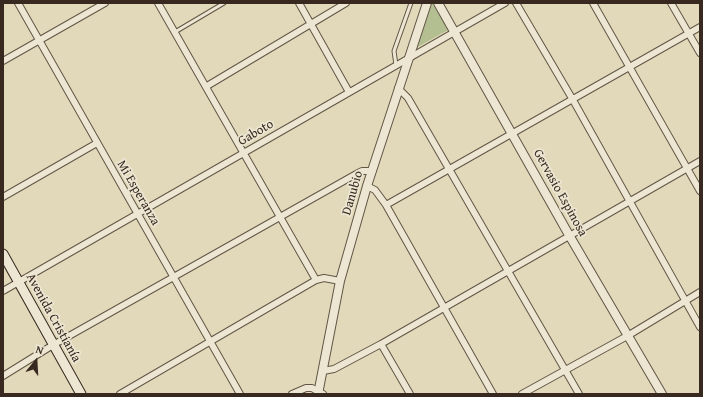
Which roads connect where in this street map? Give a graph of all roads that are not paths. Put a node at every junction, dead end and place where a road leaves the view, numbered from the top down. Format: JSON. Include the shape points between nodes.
{"nodes":[{"id":1,"x":18,"y":3,"type":"edge"},
{"id":2,"x":105,"y":3,"type":"edge"},
{"id":3,"x":158,"y":3,"type":"edge"},
{"id":4,"x":224,"y":3,"type":"edge"},
{"id":5,"x":299,"y":3,"type":"edge"},
{"id":6,"x":346,"y":3,"type":"edge"},
{"id":7,"x":411,"y":3,"type":"edge"},
{"id":8,"x":427,"y":3,"type":"edge"},
{"id":9,"x":438,"y":3,"type":"edge"},
{"id":10,"x":505,"y":3,"type":"edge"},
{"id":11,"x":516,"y":3,"type":"edge"},
{"id":12,"x":593,"y":3,"type":"edge"},
{"id":13,"x":671,"y":3,"type":"edge"},
{"id":14,"x":310,"y":24,"type":"junction"},
{"id":15,"x":700,"y":27,"type":"edge"},
{"id":16,"x":175,"y":32,"type":"junction"},
{"id":17,"x":454,"y":32,"type":"junction"},
{"id":18,"x":689,"y":33,"type":"junction"},
{"id":19,"x":39,"y":40,"type":"junction"},
{"id":20,"x":700,"y":53,"type":"edge"},
{"id":21,"x":408,"y":59,"type":"junction"},
{"id":22,"x":3,"y":61,"type":"edge"},
{"id":23,"x":396,"y":65,"type":"junction"},
{"id":24,"x":628,"y":67,"type":"junction"},
{"id":25,"x":207,"y":86,"type":"junction"},
{"id":26,"x":398,"y":88,"type":"junction"},
{"id":27,"x":349,"y":92,"type":"junction"},
{"id":28,"x":573,"y":100,"type":"junction"},
{"id":29,"x":512,"y":133,"type":"junction"},
{"id":30,"x":97,"y":143,"type":"junction"},
{"id":31,"x":243,"y":153,"type":"junction"},
{"id":32,"x":700,"y":161,"type":"edge"},
{"id":33,"x":687,"y":168,"type":"junction"},
{"id":34,"x":449,"y":169,"type":"junction"},
{"id":35,"x":372,"y":171,"type":"junction"},
{"id":36,"x":367,"y":186,"type":"junction"},
{"id":37,"x":700,"y":191,"type":"edge"},
{"id":38,"x":3,"y":197,"type":"edge"},
{"id":39,"x":629,"y":201,"type":"junction"},
{"id":40,"x":386,"y":204,"type":"junction"},
{"id":41,"x":137,"y":214,"type":"junction"},
{"id":42,"x":280,"y":217,"type":"junction"},
{"id":43,"x":569,"y":235,"type":"junction"},
{"id":44,"x":3,"y":254,"type":"edge"},
{"id":45,"x":507,"y":271,"type":"junction"},
{"id":46,"x":175,"y":278,"type":"junction"},
{"id":47,"x":316,"y":280,"type":"junction"},
{"id":48,"x":340,"y":281,"type":"junction"},
{"id":49,"x":19,"y":282,"type":"junction"},
{"id":50,"x":3,"y":291,"type":"edge"},
{"id":51,"x":700,"y":292,"type":"edge"},
{"id":52,"x":685,"y":300,"type":"junction"},
{"id":53,"x":443,"y":306,"type":"junction"},
{"id":54,"x":700,"y":327,"type":"edge"},
{"id":55,"x":628,"y":335,"type":"junction"},
{"id":56,"x":210,"y":342,"type":"junction"},
{"id":57,"x":381,"y":344,"type":"junction"},
{"id":58,"x":53,"y":345,"type":"junction"},
{"id":59,"x":566,"y":370,"type":"junction"},
{"id":60,"x":322,"y":371,"type":"junction"},
{"id":61,"x":3,"y":376,"type":"edge"},
{"id":62,"x":320,"y":393,"type":"edge"},
{"id":63,"x":81,"y":394,"type":"edge"},
{"id":64,"x":120,"y":394,"type":"edge"},
{"id":65,"x":240,"y":394,"type":"edge"},
{"id":66,"x":292,"y":394,"type":"edge"},
{"id":67,"x":410,"y":394,"type":"edge"},
{"id":68,"x":493,"y":394,"type":"edge"},
{"id":69,"x":522,"y":394,"type":"edge"},
{"id":70,"x":579,"y":394,"type":"edge"},
{"id":71,"x":662,"y":394,"type":"edge"}],
"edges":[{"from":1,"to":19,"type":"street","name":"Mi Esperanza"},
{"from":2,"to":19,"type":"street"},
{"from":3,"to":16,"type":"street"},
{"from":4,"to":16,"type":"lane"},
{"from":5,"to":14,"type":"street"},
{"from":6,"to":14,"type":"street"},
{"from":7,"to":23,"type":"lane","via":[[395,47]]},
{"from":8,"to":21,"type":"street","name":"Danubio"},
{"from":9,"to":17,"type":"street","name":"Gervasio Espinosa"},
{"from":10,"to":17,"type":"street","name":"Gaboto"},
{"from":11,"to":28,"type":"street"},
{"from":12,"to":24,"type":"street"},
{"from":13,"to":18,"type":"street"},
{"from":14,"to":25,"type":"street"},
{"from":14,"to":27,"type":"street"},
{"from":15,"to":18,"type":"street"},
{"from":16,"to":25,"type":"street"},
{"from":17,"to":21,"type":"street","name":"Gaboto"},
{"from":17,"to":29,"type":"street","name":"Gervasio Espinosa"},
{"from":18,"to":20,"type":"street"},
{"from":18,"to":24,"type":"street"},
{"from":19,"to":22,"type":"street"},
{"from":19,"to":30,"type":"street","name":"Mi Esperanza"},
{"from":21,"to":23,"type":"street","name":"Gaboto"},
{"from":21,"to":26,"type":"street","name":"Danubio"},
{"from":23,"to":27,"type":"street","name":"Gaboto"},
{"from":24,"to":28,"type":"street"},
{"from":24,"to":33,"type":"street"},
{"from":25,"to":31,"type":"street"},
{"from":26,"to":34,"type":"street","via":[[408,98]]},
{"from":26,"to":35,"type":"street","name":"Danubio"},
{"from":27,"to":31,"type":"street","name":"Gaboto"},
{"from":28,"to":29,"type":"street"},
{"from":28,"to":39,"type":"street"},
{"from":29,"to":34,"type":"street"},
{"from":29,"to":43,"type":"street","name":"Gervasio Espinosa"},
{"from":30,"to":38,"type":"street"},
{"from":30,"to":41,"type":"street","name":"Mi Esperanza"},
{"from":31,"to":41,"type":"street","name":"Gaboto"},
{"from":31,"to":42,"type":"street"},
{"from":32,"to":33,"type":"street"},
{"from":33,"to":37,"type":"street"},
{"from":33,"to":39,"type":"street"},
{"from":34,"to":40,"type":"street"},
{"from":34,"to":45,"type":"street"},
{"from":35,"to":36,"type":"street","name":"Danubio"},
{"from":35,"to":42,"type":"street","via":[[362,171]]},
{"from":36,"to":40,"type":"street","via":[[375,190]]},
{"from":36,"to":48,"type":"street","name":"Danubio"},
{"from":39,"to":43,"type":"street"},
{"from":39,"to":52,"type":"street"},
{"from":40,"to":53,"type":"street"},
{"from":41,"to":46,"type":"street","name":"Mi Esperanza"},
{"from":41,"to":49,"type":"street","name":"Gaboto"},
{"from":42,"to":46,"type":"street"},
{"from":42,"to":47,"type":"street"},
{"from":43,"to":45,"type":"street"},
{"from":43,"to":55,"type":"street","name":"Gervasio Espinosa"},
{"from":44,"to":49,"type":"main road","name":"Avenida Cristianía"},
{"from":45,"to":53,"type":"street"},
{"from":45,"to":59,"type":"street"},
{"from":46,"to":56,"type":"street","name":"Mi Esperanza"},
{"from":46,"to":58,"type":"street"},
{"from":47,"to":48,"type":"street","via":[[324,278]]},
{"from":47,"to":56,"type":"street"},
{"from":48,"to":60,"type":"street","name":"Danubio"},
{"from":49,"to":50,"type":"street","name":"Gaboto"},
{"from":49,"to":58,"type":"main road","name":"Avenida Cristianía"},
{"from":51,"to":52,"type":"street"},
{"from":52,"to":54,"type":"street"},
{"from":52,"to":55,"type":"street"},
{"from":53,"to":57,"type":"street"},
{"from":53,"to":68,"type":"street"},
{"from":55,"to":59,"type":"street"},
{"from":55,"to":71,"type":"street","name":"Gervasio Espinosa"},
{"from":56,"to":64,"type":"street"},
{"from":56,"to":65,"type":"street","name":"Mi Esperanza"},
{"from":57,"to":60,"type":"street","via":[[334,369]]},
{"from":57,"to":67,"type":"street"},
{"from":58,"to":61,"type":"street"},
{"from":58,"to":63,"type":"main road","name":"Avenida Cristianía"},
{"from":59,"to":69,"type":"street"},
{"from":59,"to":70,"type":"street"},
{"from":60,"to":62,"type":"street","name":"Danubio"},
{"from":62,"to":66,"type":"street","via":[[306,388]]}]}
